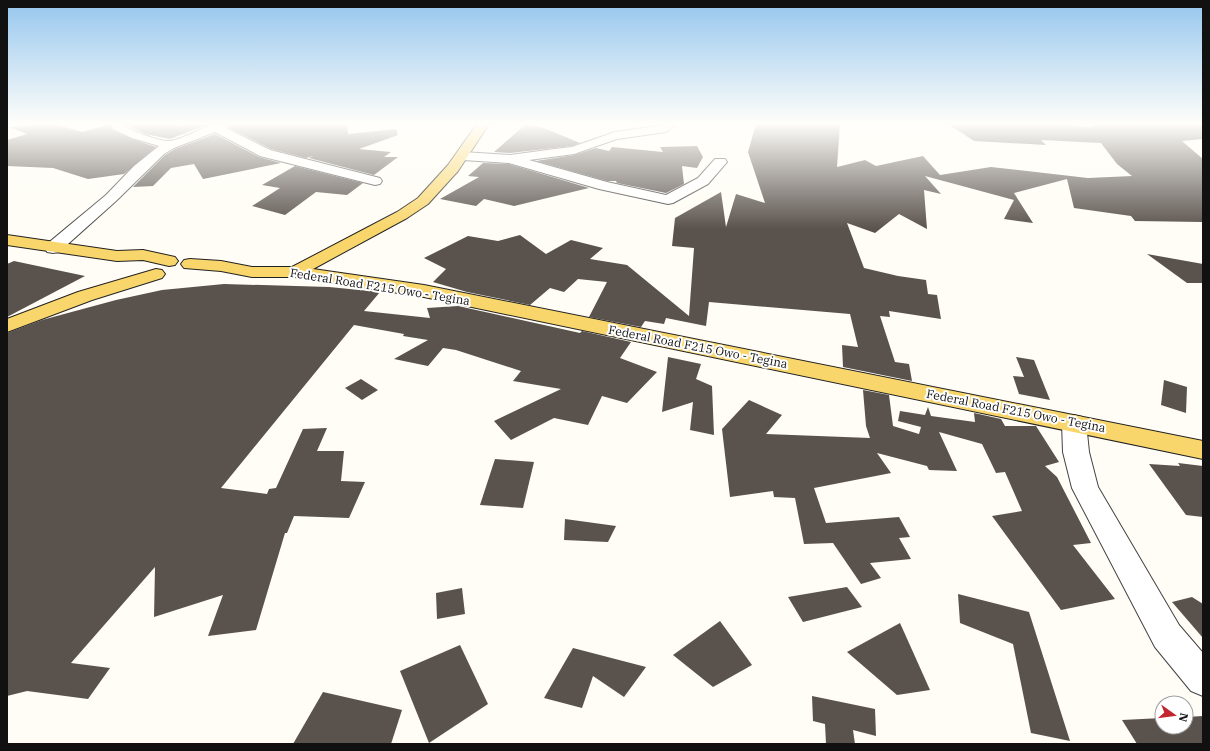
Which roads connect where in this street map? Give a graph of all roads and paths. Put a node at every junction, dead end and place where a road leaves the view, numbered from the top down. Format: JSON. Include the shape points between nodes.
{"nodes":[{"id":1,"x":151,"y":159,"type":"edge"},
{"id":2,"x":289,"y":159,"type":"edge"},
{"id":3,"x":460,"y":159,"type":"edge"},
{"id":4,"x":510,"y":159,"type":"edge"},
{"id":5,"x":720,"y":162,"type":"dead end"},
{"id":6,"x":375,"y":181,"type":"dead end"},
{"id":7,"x":7,"y":240,"type":"edge"},
{"id":8,"x":53,"y":248,"type":"junction"},
{"id":9,"x":117,"y":256,"type":"junction"},
{"id":10,"x":179,"y":266,"type":"junction"},
{"id":11,"x":155,"y":272,"type":"junction"},
{"id":12,"x":295,"y":272,"type":"junction"},
{"id":13,"x":7,"y":326,"type":"edge"},
{"id":14,"x":1074,"y":423,"type":"junction"},
{"id":15,"x":1203,"y":450,"type":"edge"},
{"id":16,"x":1203,"y":679,"type":"edge"}],
"edges":[{"from":1,"to":8,"type":"street"},
{"from":2,"to":6,"type":"street"},
{"from":3,"to":12,"type":"main road","via":[[423,201],[402,215]]},
{"from":4,"to":5,"type":"street","via":[[604,186],[668,200],[703,181]]},
{"from":7,"to":8,"type":"main road"},
{"from":8,"to":9,"type":"main road"},
{"from":9,"to":10,"type":"main road","via":[[143,255]]},
{"from":9,"to":11,"type":"main road","via":[[125,264]]},
{"from":10,"to":11,"type":"main road","via":[[161,276]]},
{"from":10,"to":12,"type":"main road","name":"Federal Road F215 Owo - Tegina","via":[[202,275]]},
{"from":11,"to":13,"type":"main road"},
{"from":12,"to":14,"type":"main road","name":"Federal Road F215 Owo - Tegina","via":[[424,291]]},
{"from":14,"to":15,"type":"main road","name":"Federal Road F215 Owo - Tegina"},
{"from":14,"to":16,"type":"street","via":[[1076,452],[1085,488],[1167,636]]}]}
